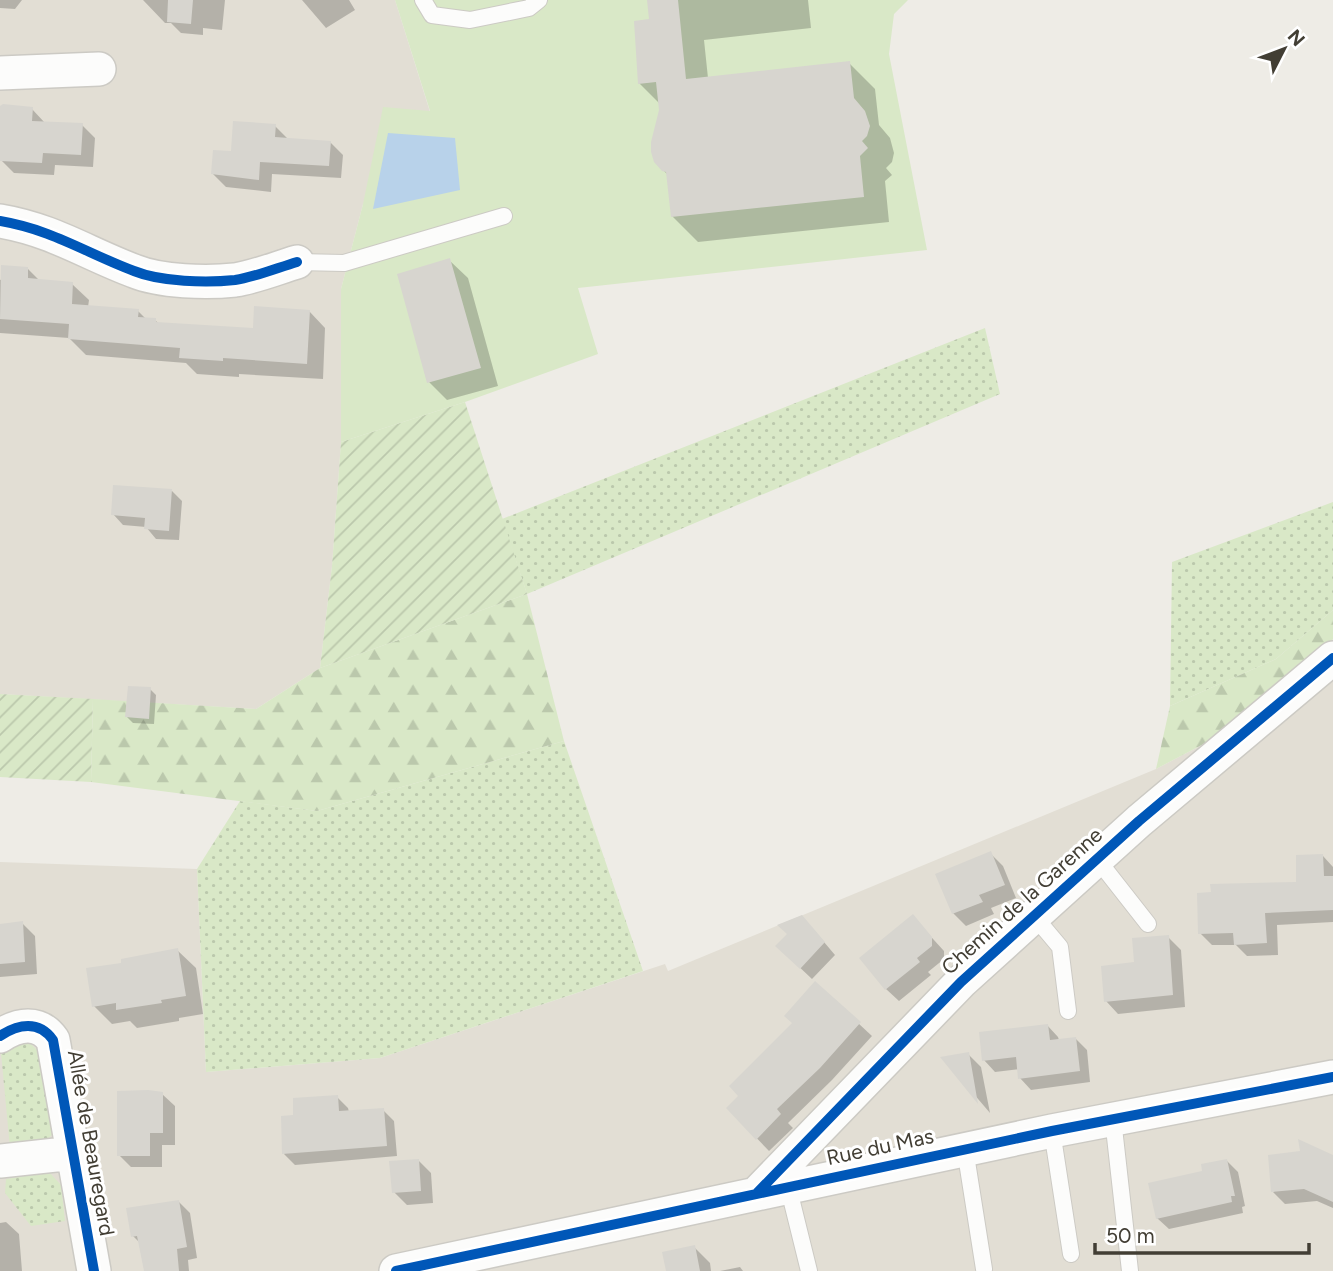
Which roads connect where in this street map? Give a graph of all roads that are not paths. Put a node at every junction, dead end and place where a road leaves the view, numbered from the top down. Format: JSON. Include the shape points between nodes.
{"nodes":[{"id":1,"x":423,"y":0,"type":"edge"},
{"id":2,"x":539,"y":0,"type":"edge"},
{"id":3,"x":99,"y":69,"type":"dead end"},
{"id":4,"x":0,"y":73,"type":"edge"},
{"id":5,"x":505,"y":216,"type":"dead end"},
{"id":6,"x":0,"y":221,"type":"edge"},
{"id":7,"x":296,"y":262,"type":"joint"},
{"id":8,"x":1333,"y":659,"type":"edge"},
{"id":9,"x":1097,"y":859,"type":"junction"},
{"id":10,"x":1034,"y":916,"type":"junction"},
{"id":11,"x":1148,"y":923,"type":"dead end"},
{"id":12,"x":1068,"y":1011,"type":"dead end"},
{"id":13,"x":0,"y":1036,"type":"edge"},
{"id":14,"x":1333,"y":1077,"type":"edge"},
{"id":15,"x":1113,"y":1119,"type":"junction"},
{"id":16,"x":1052,"y":1131,"type":"junction"},
{"id":17,"x":965,"y":1149,"type":"junction"},
{"id":18,"x":74,"y":1153,"type":"junction"},
{"id":19,"x":0,"y":1161,"type":"edge"},
{"id":20,"x":772,"y":1190,"type":"junction"},
{"id":21,"x":1071,"y":1254,"type":"dead end"},
{"id":22,"x":984,"y":1269,"type":"dead end"},
{"id":23,"x":94,"y":1271,"type":"edge"},
{"id":24,"x":396,"y":1271,"type":"edge"},
{"id":25,"x":809,"y":1271,"type":"edge"},
{"id":26,"x":1130,"y":1271,"type":"edge"}],
"edges":[{"from":1,"to":2,"type":"lane","via":[[432,15],[471,20],[529,8]]},
{"from":3,"to":4,"type":"street"},
{"from":5,"to":7,"type":"lane","via":[[344,263]]},
{"from":6,"to":7,"type":"street","via":[[72,242],[137,272],[182,280],[236,279]]},
{"from":8,"to":9,"type":"street","name":"Chemin de la Garenne"},
{"from":9,"to":10,"type":"street","name":"Chemin de la Garenne"},
{"from":9,"to":11,"type":"lane"},
{"from":10,"to":12,"type":"lane","via":[[1060,947]]},
{"from":10,"to":20,"type":"street","name":"Chemin de la Garenne","via":[[961,982]]},
{"from":13,"to":18,"type":"street","name":"Allée de Beauregard","via":[[13,1028],[36,1027],[53,1040]]},
{"from":14,"to":15,"type":"street","name":"Rue du Mas"},
{"from":15,"to":16,"type":"street","name":"Rue du Mas"},
{"from":15,"to":26,"type":"lane"},
{"from":16,"to":17,"type":"street","name":"Rue du Mas"},
{"from":16,"to":21,"type":"lane"},
{"from":17,"to":20,"type":"street","name":"Rue du Mas"},
{"from":17,"to":22,"type":"lane"},
{"from":18,"to":19,"type":"street","name":"Allée de Beauregard"},
{"from":18,"to":23,"type":"street","name":"Allée de Beauregard"},
{"from":20,"to":24,"type":"street","name":"Rue du Mas"},
{"from":20,"to":25,"type":"lane"}]}
